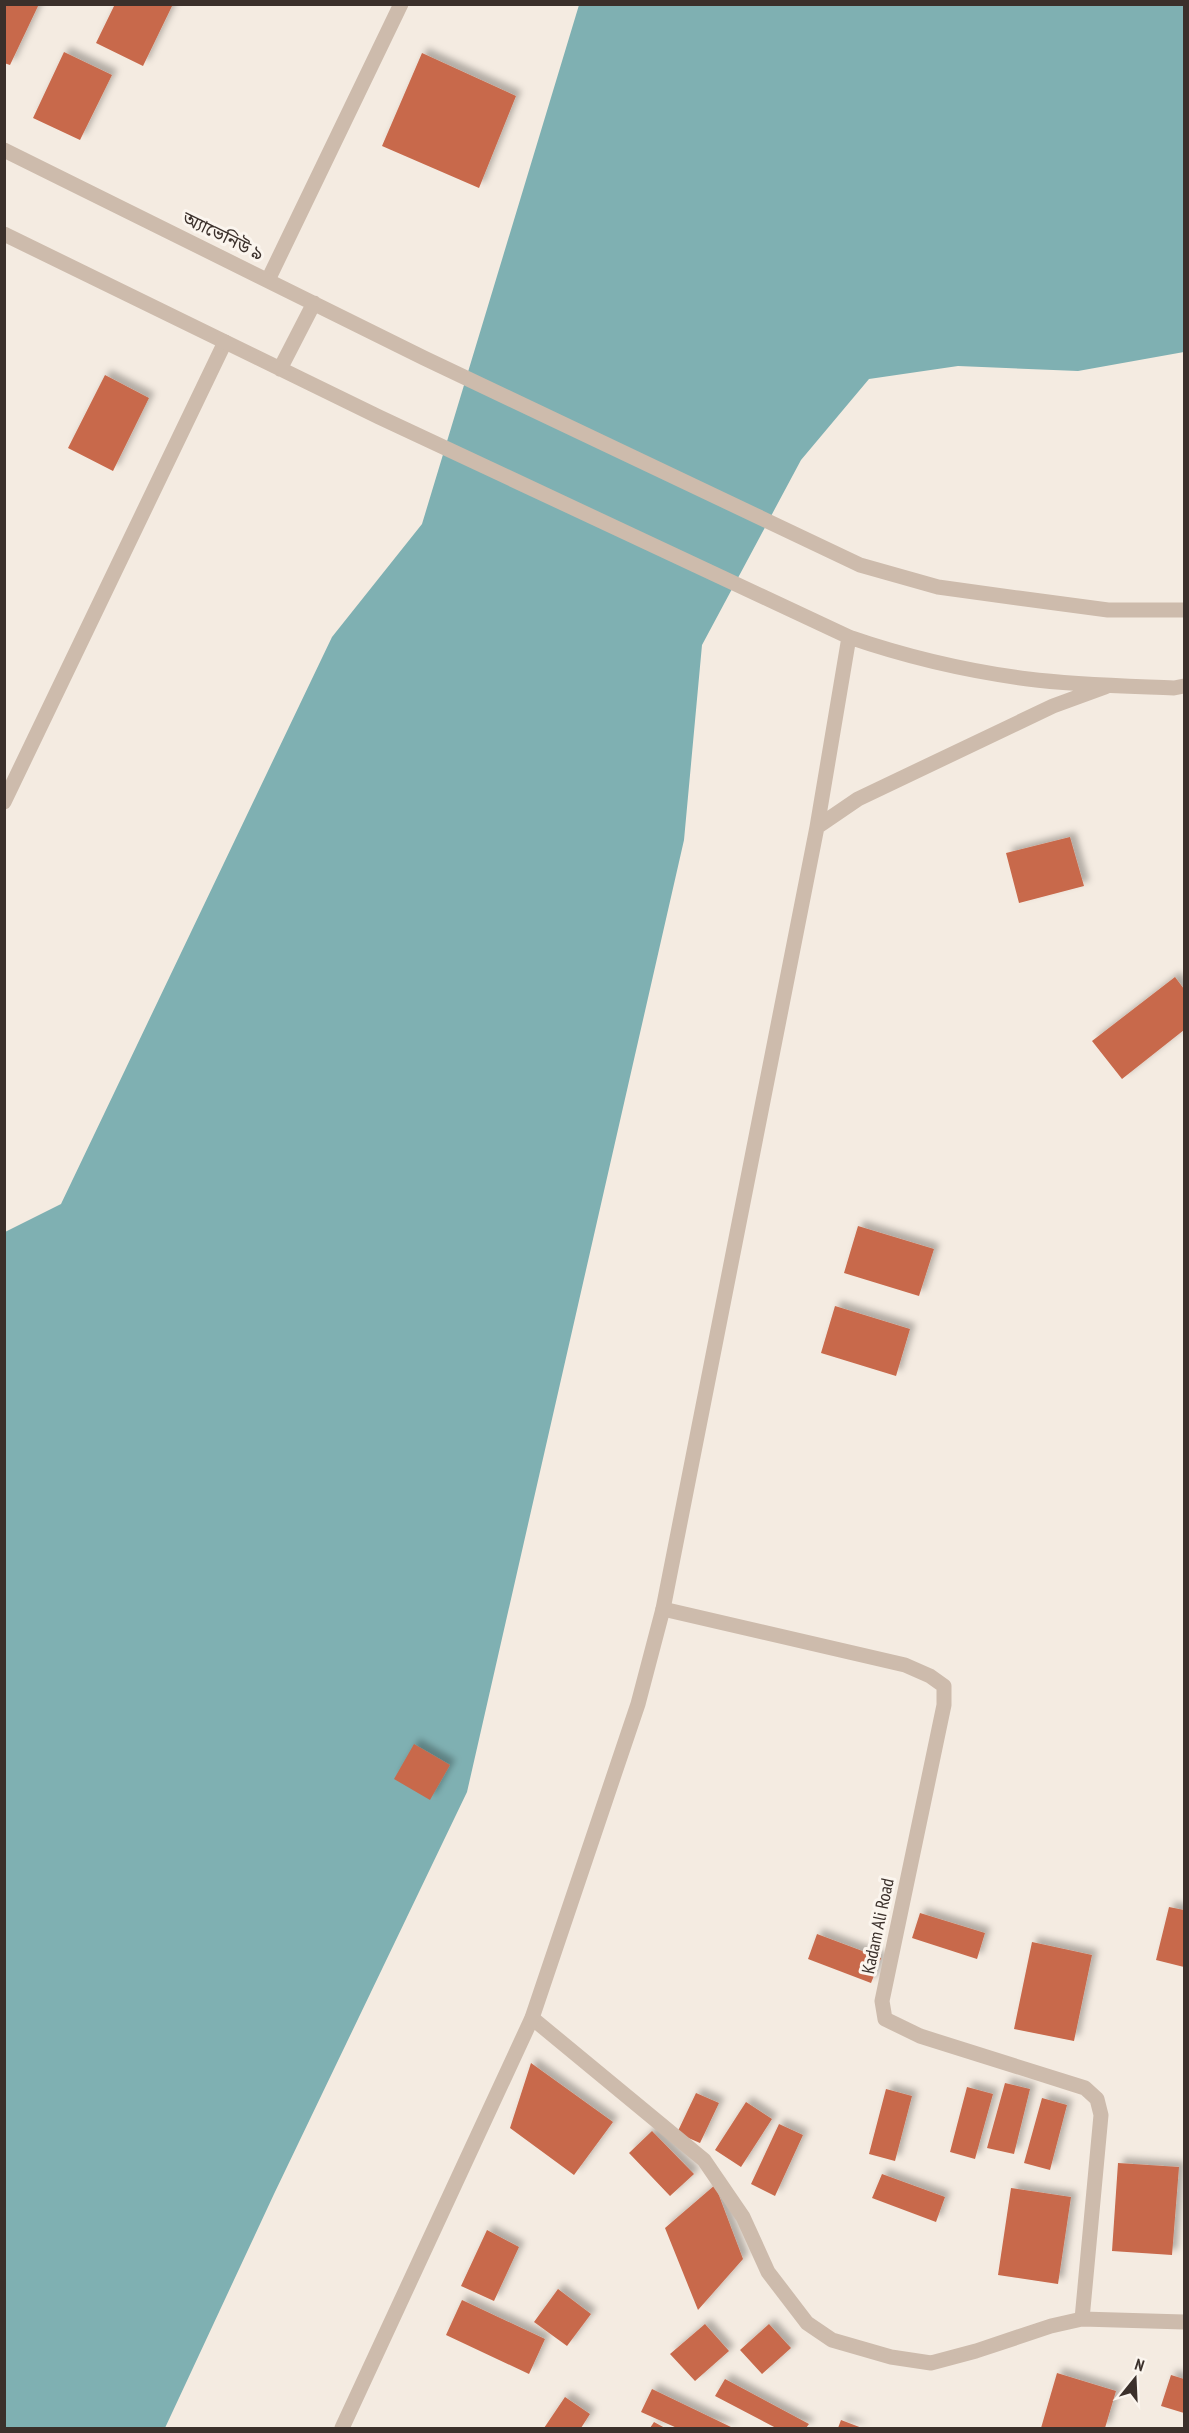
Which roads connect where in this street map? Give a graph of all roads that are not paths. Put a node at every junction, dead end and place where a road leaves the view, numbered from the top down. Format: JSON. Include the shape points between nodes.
{"nodes":[{"id":1,"x":401,"y":4,"type":"edge"},
{"id":2,"x":4,"y":150,"type":"edge"},
{"id":3,"x":4,"y":234,"type":"edge"},
{"id":4,"x":268,"y":280,"type":"junction"},
{"id":5,"x":314,"y":303,"type":"junction"},
{"id":6,"x":225,"y":342,"type":"junction"},
{"id":7,"x":280,"y":369,"type":"junction"},
{"id":8,"x":1185,"y":610,"type":"edge"},
{"id":9,"x":849,"y":637,"type":"junction"},
{"id":10,"x":1111,"y":685,"type":"junction"},
{"id":11,"x":1185,"y":686,"type":"edge"},
{"id":12,"x":4,"y":802,"type":"edge"},
{"id":13,"x":817,"y":827,"type":"junction"},
{"id":14,"x":663,"y":1609,"type":"junction"},
{"id":15,"x":532,"y":2018,"type":"junction"},
{"id":16,"x":1082,"y":2319,"type":"junction"},
{"id":17,"x":1185,"y":2322,"type":"edge"},
{"id":18,"x":342,"y":2428,"type":"edge"}],
"edges":[{"from":1,"to":4,"type":"street"},
{"from":2,"to":4,"type":"street","name":"অ্যাভেনিউ ৯"},
{"from":3,"to":6,"type":"street"},
{"from":4,"to":5,"type":"street","name":"অ্যাভেনিউ ৯"},
{"from":5,"to":7,"type":"street"},
{"from":5,"to":8,"type":"street","name":"অ্যাভেনিউ ৯","via":[[860,566],[938,587],[1018,598],[1108,610]]},
{"from":6,"to":7,"type":"street"},
{"from":6,"to":12,"type":"street"},
{"from":7,"to":9,"type":"street"},
{"from":9,"to":10,"type":"street","via":[[905,656],[1028,679]]},
{"from":9,"to":13,"type":"street"},
{"from":10,"to":11,"type":"street"},
{"from":10,"to":13,"type":"street","via":[[1053,705],[858,799]]},
{"from":13,"to":14,"type":"street"},
{"from":14,"to":15,"type":"street","via":[[638,1704]]},
{"from":14,"to":16,"type":"street","name":"Kadam Ali Road","via":[[905,1665],[944,1686],[944,1705],[882,2001],[885,2019],[920,2036],[1085,2088],[1097,2099],[1101,2115]]},
{"from":15,"to":16,"type":"street","via":[[704,2160],[743,2217],[768,2272],[807,2323],[832,2340],[891,2358],[931,2363]]},
{"from":15,"to":18,"type":"street"},
{"from":16,"to":17,"type":"street"}]}
